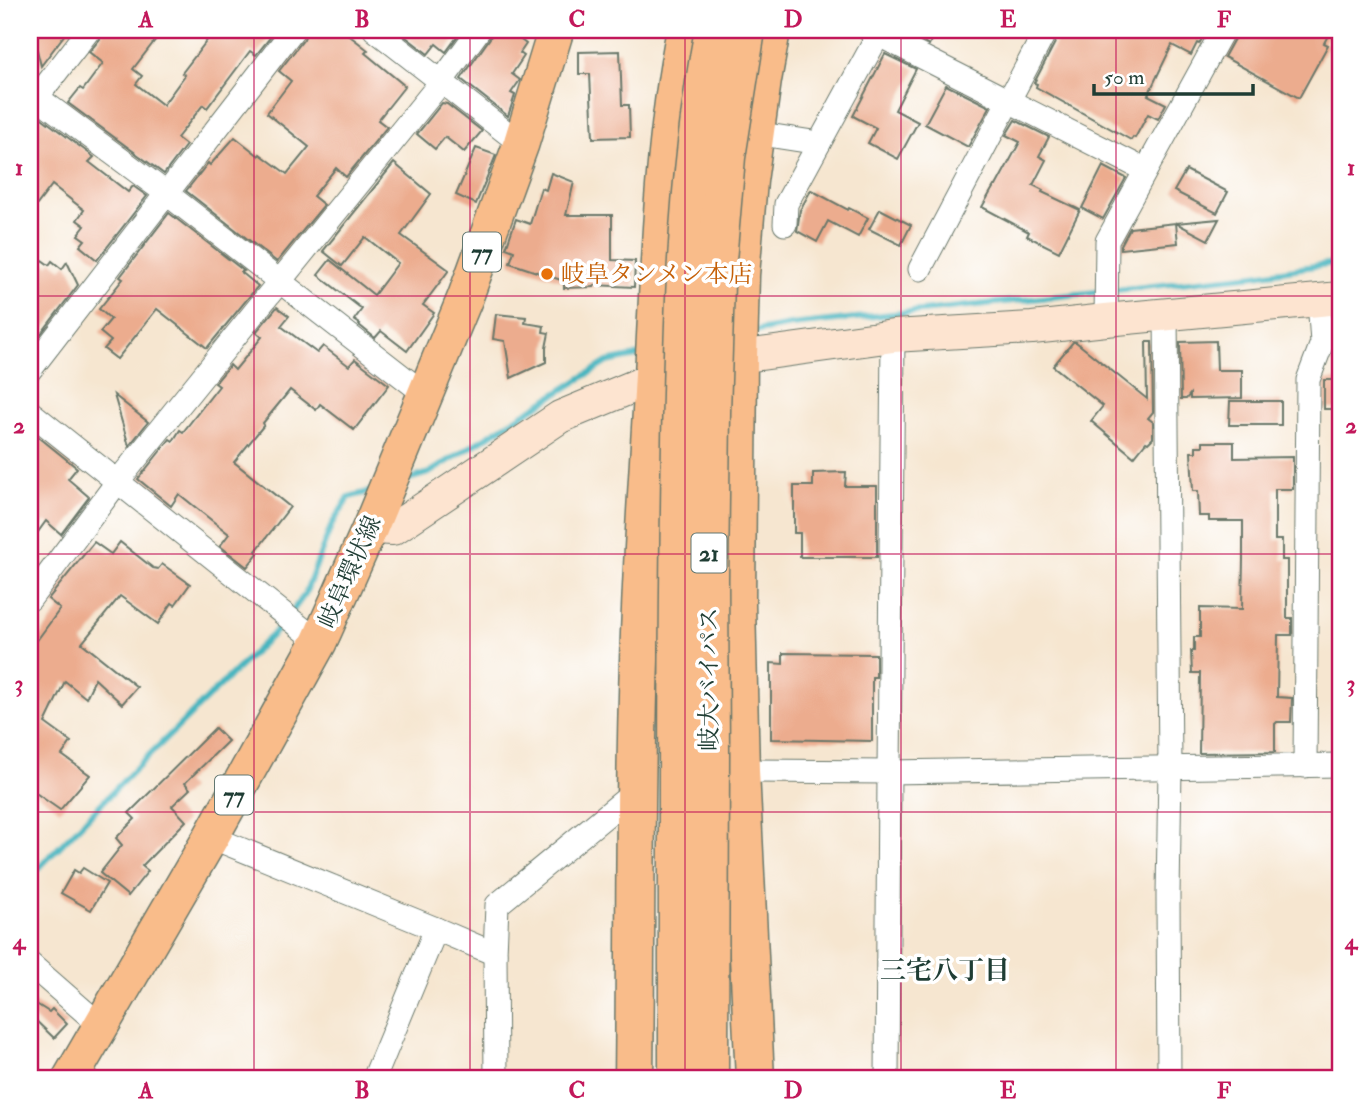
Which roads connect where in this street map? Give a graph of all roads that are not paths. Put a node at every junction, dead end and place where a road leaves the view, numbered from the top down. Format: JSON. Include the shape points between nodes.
{"nodes":[{"id":1,"x":89,"y":30,"type":"edge"},
{"id":2,"x":293,"y":30,"type":"edge"},
{"id":3,"x":375,"y":30,"type":"edge"},
{"id":4,"x":479,"y":30,"type":"edge"},
{"id":5,"x":556,"y":30,"type":"edge"},
{"id":6,"x":686,"y":30,"type":"edge"},
{"id":7,"x":714,"y":30,"type":"edge"},
{"id":8,"x":746,"y":30,"type":"edge"},
{"id":9,"x":771,"y":30,"type":"edge"},
{"id":10,"x":1046,"y":30,"type":"edge"},
{"id":11,"x":1223,"y":30,"type":"edge"},
{"id":12,"x":877,"y":31,"type":"edge"},
{"id":13,"x":762,"y":80,"type":"junction"},
{"id":14,"x":441,"y":82,"type":"junction"},
{"id":15,"x":32,"y":98,"type":"edge"},
{"id":16,"x":1009,"y":100,"type":"junction"},
{"id":17,"x":755,"y":133,"type":"junction"},
{"id":18,"x":819,"y":143,"type":"junction"},
{"id":19,"x":521,"y":144,"type":"junction"},
{"id":20,"x":1146,"y":170,"type":"junction"},
{"id":21,"x":166,"y":193,"type":"junction"},
{"id":22,"x":785,"y":224,"type":"dead end"},
{"id":23,"x":920,"y":269,"type":"dead end"},
{"id":24,"x":723,"y":277,"type":"junction"},
{"id":25,"x":279,"y":282,"type":"junction"},
{"id":26,"x":1330,"y":299,"type":"edge"},
{"id":27,"x":1107,"y":312,"type":"junction"},
{"id":28,"x":1166,"y":314,"type":"junction"},
{"id":29,"x":893,"y":336,"type":"junction"},
{"id":30,"x":738,"y":357,"type":"junction"},
{"id":31,"x":30,"y":370,"type":"edge"},
{"id":32,"x":682,"y":371,"type":"junction"},
{"id":33,"x":426,"y":395,"type":"junction"},
{"id":34,"x":30,"y":412,"type":"edge"},
{"id":35,"x":118,"y":481,"type":"junction"},
{"id":36,"x":382,"y":500,"type":"junction"},
{"id":37,"x":679,"y":580,"type":"junction"},
{"id":38,"x":30,"y":599,"type":"edge"},
{"id":39,"x":309,"y":633,"type":"junction"},
{"id":40,"x":725,"y":763,"type":"junction"},
{"id":41,"x":1340,"y":765,"type":"edge"},
{"id":42,"x":1305,"y":766,"type":"junction"},
{"id":43,"x":1170,"y":768,"type":"junction"},
{"id":44,"x":888,"y":772,"type":"junction"},
{"id":45,"x":637,"y":790,"type":"junction"},
{"id":46,"x":211,"y":837,"type":"junction"},
{"id":47,"x":436,"y":929,"type":"junction"},
{"id":48,"x":495,"y":954,"type":"junction"},
{"id":49,"x":30,"y":964,"type":"edge"},
{"id":50,"x":101,"y":1026,"type":"junction"},
{"id":51,"x":70,"y":1079,"type":"edge"},
{"id":52,"x":374,"y":1079,"type":"edge"},
{"id":53,"x":496,"y":1079,"type":"edge"},
{"id":54,"x":634,"y":1079,"type":"edge"},
{"id":55,"x":654,"y":1079,"type":"edge"},
{"id":56,"x":678,"y":1079,"type":"edge"},
{"id":57,"x":709,"y":1079,"type":"edge"},
{"id":58,"x":730,"y":1079,"type":"edge"},
{"id":59,"x":755,"y":1079,"type":"edge"},
{"id":60,"x":887,"y":1079,"type":"edge"},
{"id":61,"x":1169,"y":1079,"type":"edge"}],
"edges":[{"from":1,"to":15,"type":"street"},
{"from":2,"to":21,"type":"street"},
{"from":3,"to":14,"type":"street"},
{"from":4,"to":14,"type":"street"},
{"from":5,"to":19,"type":"main road","name":"岐阜環状線","number":"77"},
{"from":6,"to":32,"type":"highway","via":[[666,159],[658,269]]},
{"from":7,"to":37,"type":"highway","name":"岐大バイパス","number":"21","bridge":true,"via":[[685,286]]},
{"from":8,"to":40,"type":"highway","name":"岐大バイパス","number":"21","bridge":true,"via":[[726,157],[710,413],[709,579]]},
{"from":9,"to":13,"type":"highway","number":"21"},
{"from":10,"to":16,"type":"street"},
{"from":11,"to":20,"type":"street"},
{"from":12,"to":16,"type":"street"},
{"from":12,"to":18,"type":"street"},
{"from":13,"to":17,"type":"highway","number":"21"},
{"from":13,"to":24,"type":"highway","via":[[722,114]]},
{"from":14,"to":19,"type":"street"},
{"from":14,"to":25,"type":"street"},
{"from":15,"to":21,"type":"street"},
{"from":16,"to":20,"type":"street"},
{"from":16,"to":23,"type":"street"},
{"from":17,"to":18,"type":"street"},
{"from":17,"to":24,"type":"highway","number":"21","via":[[748,181]]},
{"from":18,"to":22,"type":"street","via":[[786,204]]},
{"from":19,"to":33,"type":"main road","name":"岐阜環状線","number":"77"},
{"from":20,"to":27,"type":"street","via":[[1107,241]]},
{"from":21,"to":25,"type":"street"},
{"from":21,"to":31,"type":"street"},
{"from":24,"to":30,"type":"highway","number":"21"},
{"from":24,"to":32,"type":"highway"},
{"from":25,"to":33,"type":"street"},
{"from":25,"to":35,"type":"street"},
{"from":26,"to":28,"type":"street"},
{"from":26,"to":42,"type":"street","via":[[1322,343],[1308,380]]},
{"from":27,"to":28,"type":"street"},
{"from":27,"to":29,"type":"street","via":[[1032,328]]},
{"from":28,"to":43,"type":"street"},
{"from":29,"to":30,"type":"street"},
{"from":29,"to":44,"type":"street"},
{"from":30,"to":32,"type":"street"},
{"from":30,"to":40,"type":"highway","number":"21","via":[[736,604]]},
{"from":32,"to":36,"type":"street","via":[[559,417],[393,529]]},
{"from":32,"to":45,"type":"highway","via":[[641,610]]},
{"from":33,"to":36,"type":"main road","name":"岐阜環状線","number":"77"},
{"from":34,"to":35,"type":"street"},
{"from":35,"to":38,"type":"street"},
{"from":35,"to":39,"type":"street"},
{"from":36,"to":39,"type":"main road","name":"岐阜環状線","number":"77"},
{"from":37,"to":55,"type":"highway","number":"21","bridge":true},
{"from":37,"to":56,"type":"highway","name":"岐大バイパス","number":"21","bridge":true},
{"from":39,"to":46,"type":"main road","name":"岐阜環状線","number":"77"},
{"from":40,"to":44,"type":"street"},
{"from":40,"to":57,"type":"highway","name":"岐大バイパス","number":"21","bridge":true},
{"from":40,"to":58,"type":"highway","number":"21","bridge":true},
{"from":40,"to":59,"type":"highway","number":"21"},
{"from":41,"to":42,"type":"street"},
{"from":42,"to":43,"type":"street"},
{"from":43,"to":44,"type":"street"},
{"from":43,"to":61,"type":"street"},
{"from":44,"to":60,"type":"street"},
{"from":45,"to":48,"type":"street","via":[[497,905]]},
{"from":45,"to":54,"type":"highway"},
{"from":46,"to":47,"type":"street"},
{"from":46,"to":50,"type":"main road","name":"岐阜環状線","number":"77"},
{"from":47,"to":48,"type":"street"},
{"from":47,"to":52,"type":"street"},
{"from":48,"to":53,"type":"street"},
{"from":49,"to":50,"type":"street"},
{"from":50,"to":51,"type":"main road","name":"岐阜環状線","number":"77"}]}
